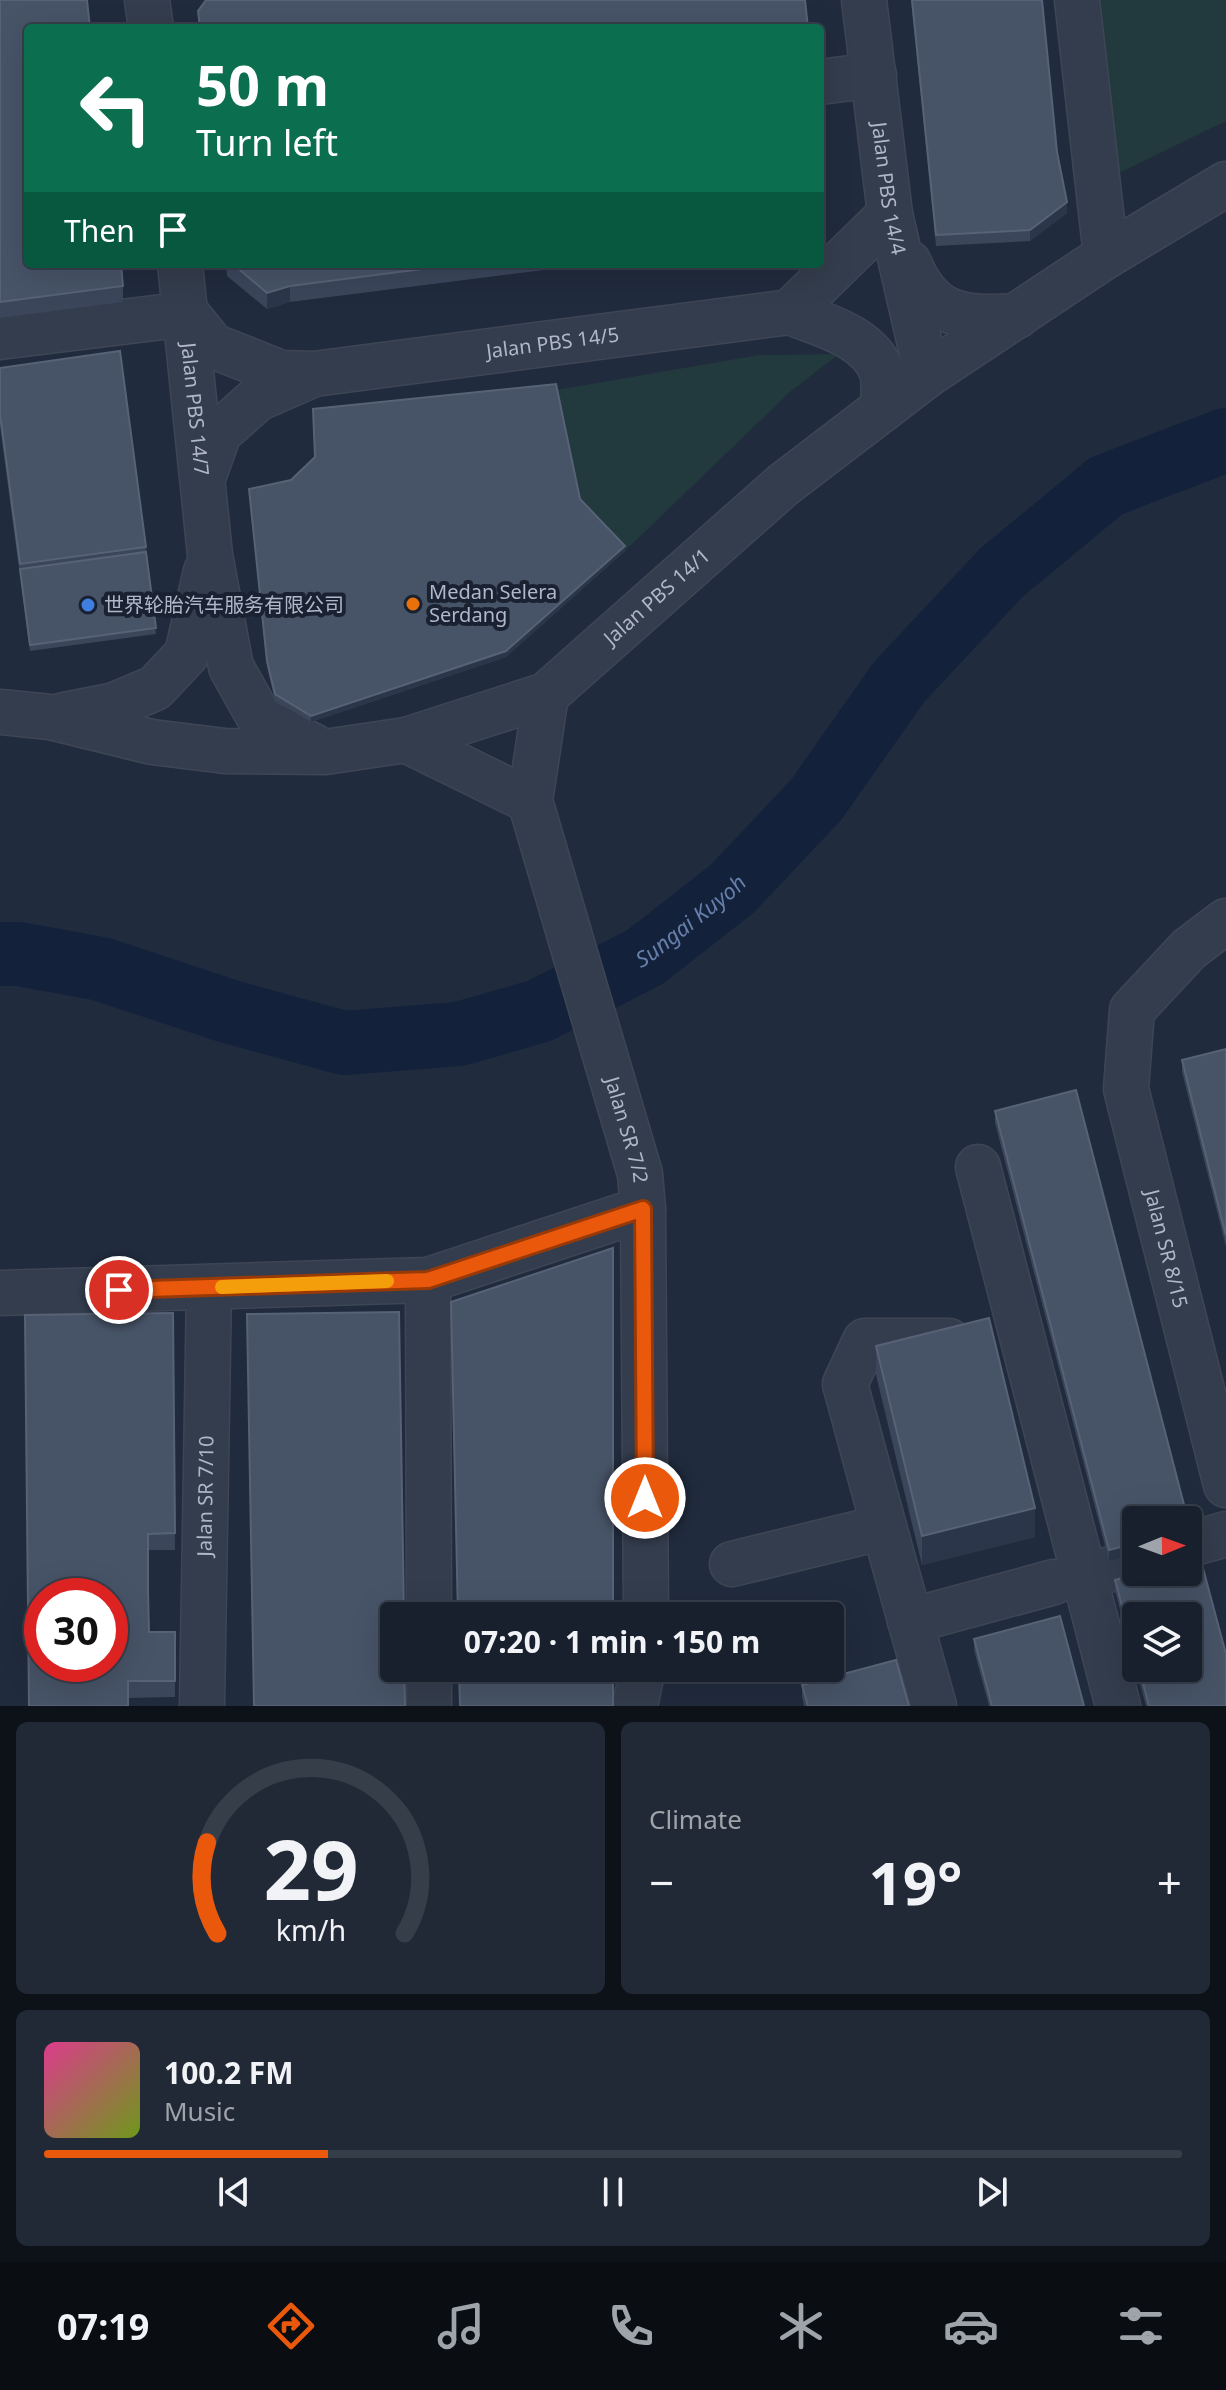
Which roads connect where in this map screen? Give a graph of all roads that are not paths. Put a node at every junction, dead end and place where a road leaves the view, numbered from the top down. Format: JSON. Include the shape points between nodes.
{"nodes":[{"id":1,"x":147,"y":0,"type":"edge"},
{"id":2,"x":864,"y":0,"type":"edge"},
{"id":3,"x":1077,"y":0,"type":"edge"},
{"id":4,"x":150,"y":24,"type":"edge"},
{"id":5,"x":874,"y":75,"type":"junction"},
{"id":6,"x":824,"y":81,"type":"edge"},
{"id":7,"x":1226,"y":184,"type":"edge"},
{"id":8,"x":890,"y":214,"type":"junction"},
{"id":9,"x":1106,"y":256,"type":"junction"},
{"id":10,"x":181,"y":268,"type":"edge"},
{"id":11,"x":790,"y":312,"type":"junction"},
{"id":12,"x":187,"y":314,"type":"junction"},
{"id":13,"x":1017,"y":316,"type":"junction"},
{"id":14,"x":0,"y":337,"type":"edge"},
{"id":15,"x":314,"y":374,"type":"junction"},
{"id":16,"x":927,"y":375,"type":"junction"},
{"id":17,"x":883,"y":409,"type":"junction"},
{"id":18,"x":203,"y":479,"type":"junction"},
{"id":19,"x":210,"y":555,"type":"junction"},
{"id":20,"x":546,"y":695,"type":"junction"},
{"id":21,"x":0,"y":712,"type":"edge"},
{"id":22,"x":50,"y":717,"type":"junction"},
{"id":23,"x":406,"y":740,"type":"junction"},
{"id":24,"x":325,"y":752,"type":"junction"},
{"id":25,"x":535,"y":818,"type":"junction"},
{"id":26,"x":1226,"y":921,"type":"edge"},
{"id":27,"x":978,"y":1167,"type":"dead end"},
{"id":28,"x":641,"y":1192,"type":"junction"},
{"id":29,"x":428,"y":1280,"type":"junction"},
{"id":30,"x":209,"y":1288,"type":"junction"},
{"id":31,"x":0,"y":1293,"type":"edge"},
{"id":32,"x":949,"y":1341,"type":"edge"},
{"id":33,"x":1226,"y":1485,"type":"edge"},
{"id":34,"x":884,"y":1527,"type":"junction"},
{"id":35,"x":1226,"y":1534,"type":"edge"},
{"id":36,"x":1202,"y":1541,"type":"edge"},
{"id":37,"x":732,"y":1564,"type":"dead end"},
{"id":38,"x":1122,"y":1565,"type":"edge"},
{"id":39,"x":1070,"y":1579,"type":"junction"},
{"id":40,"x":429,"y":1602,"type":"edge"},
{"id":41,"x":646,"y":1602,"type":"edge"},
{"id":42,"x":910,"y":1621,"type":"junction"},
{"id":43,"x":429,"y":1682,"type":"edge"},
{"id":44,"x":640,"y":1682,"type":"edge"},
{"id":45,"x":202,"y":1706,"type":"edge"},
{"id":46,"x":429,"y":1706,"type":"edge"},
{"id":47,"x":635,"y":1706,"type":"edge"},
{"id":48,"x":934,"y":1706,"type":"edge"},
{"id":49,"x":1118,"y":1706,"type":"edge"}],
"edges":[{"from":1,"to":4,"type":"street"},
{"from":2,"to":5,"type":"street","name":"Jalan PBS 14/4"},
{"from":3,"to":9,"type":"street"},
{"from":5,"to":6,"type":"street"},
{"from":5,"to":8,"type":"street","name":"Jalan PBS 14/4"},
{"from":7,"to":9,"type":"street","name":"Jalan PBS 14/1"},
{"from":8,"to":11,"type":"street"},
{"from":8,"to":13,"type":"street","via":[[918,284],[951,314]]},
{"from":8,"to":16,"type":"street","name":"Jalan PBS 14/4"},
{"from":9,"to":13,"type":"street","name":"Jalan PBS 14/1"},
{"from":10,"to":12,"type":"street","name":"Jalan PBS 14/7"},
{"from":11,"to":15,"type":"street","name":"Jalan PBS 14/5"},
{"from":11,"to":17,"type":"street","name":"Jalan PBS 14/5","via":[[848,336],[872,353],[883,374]]},
{"from":12,"to":14,"type":"street"},
{"from":12,"to":15,"type":"street","via":[[213,346],[281,373]]},
{"from":12,"to":18,"type":"street","name":"Jalan PBS 14/7"},
{"from":13,"to":16,"type":"street","name":"Jalan PBS 14/1"},
{"from":15,"to":18,"type":"street","via":[[257,399],[219,433]]},
{"from":16,"to":17,"type":"street","name":"Jalan PBS 14/1"},
{"from":17,"to":20,"type":"street","name":"Jalan PBS 14/1","via":[[783,485]]},
{"from":18,"to":19,"type":"street","name":"Jalan PBS 14/7"},
{"from":19,"to":22,"type":"street","name":"Jalan PBS 14/7","via":[[187,654],[155,688],[115,705]]},
{"from":19,"to":24,"type":"street","name":"Jalan PBS 14/7","via":[[231,667],[260,719]]},
{"from":20,"to":23,"type":"street","name":"Jalan PBS 14/1"},
{"from":20,"to":25,"type":"street","name":"Jalan SR 7/2"},
{"from":21,"to":22,"type":"street","name":"Jalan PBS 14/1"},
{"from":22,"to":24,"type":"street","name":"Jalan PBS 14/1","via":[[152,742],[225,751]]},
{"from":23,"to":24,"type":"street","name":"Jalan PBS 14/1"},
{"from":23,"to":25,"type":"street"},
{"from":25,"to":28,"type":"street","name":"Jalan SR 7/2"},
{"from":26,"to":33,"type":"street","name":"Jalan SR 8/15","via":[[1189,949],[1132,1010],[1126,1089]]},
{"from":27,"to":39,"type":"street"},
{"from":28,"to":29,"type":"street"},
{"from":28,"to":41,"type":"street","name":"Jalan SR 7/2"},
{"from":29,"to":30,"type":"street"},
{"from":29,"to":40,"type":"street"},
{"from":30,"to":31,"type":"street"},
{"from":30,"to":45,"type":"street","name":"Jalan SR 7/10"},
{"from":32,"to":34,"type":"street","via":[[865,1341],[845,1384]]},
{"from":34,"to":37,"type":"street"},
{"from":34,"to":42,"type":"street"},
{"from":35,"to":36,"type":"street"},
{"from":38,"to":39,"type":"street"},
{"from":39,"to":42,"type":"street"},
{"from":39,"to":49,"type":"street"},
{"from":42,"to":48,"type":"street"},
{"from":43,"to":46,"type":"street"},
{"from":44,"to":47,"type":"street"}]}
